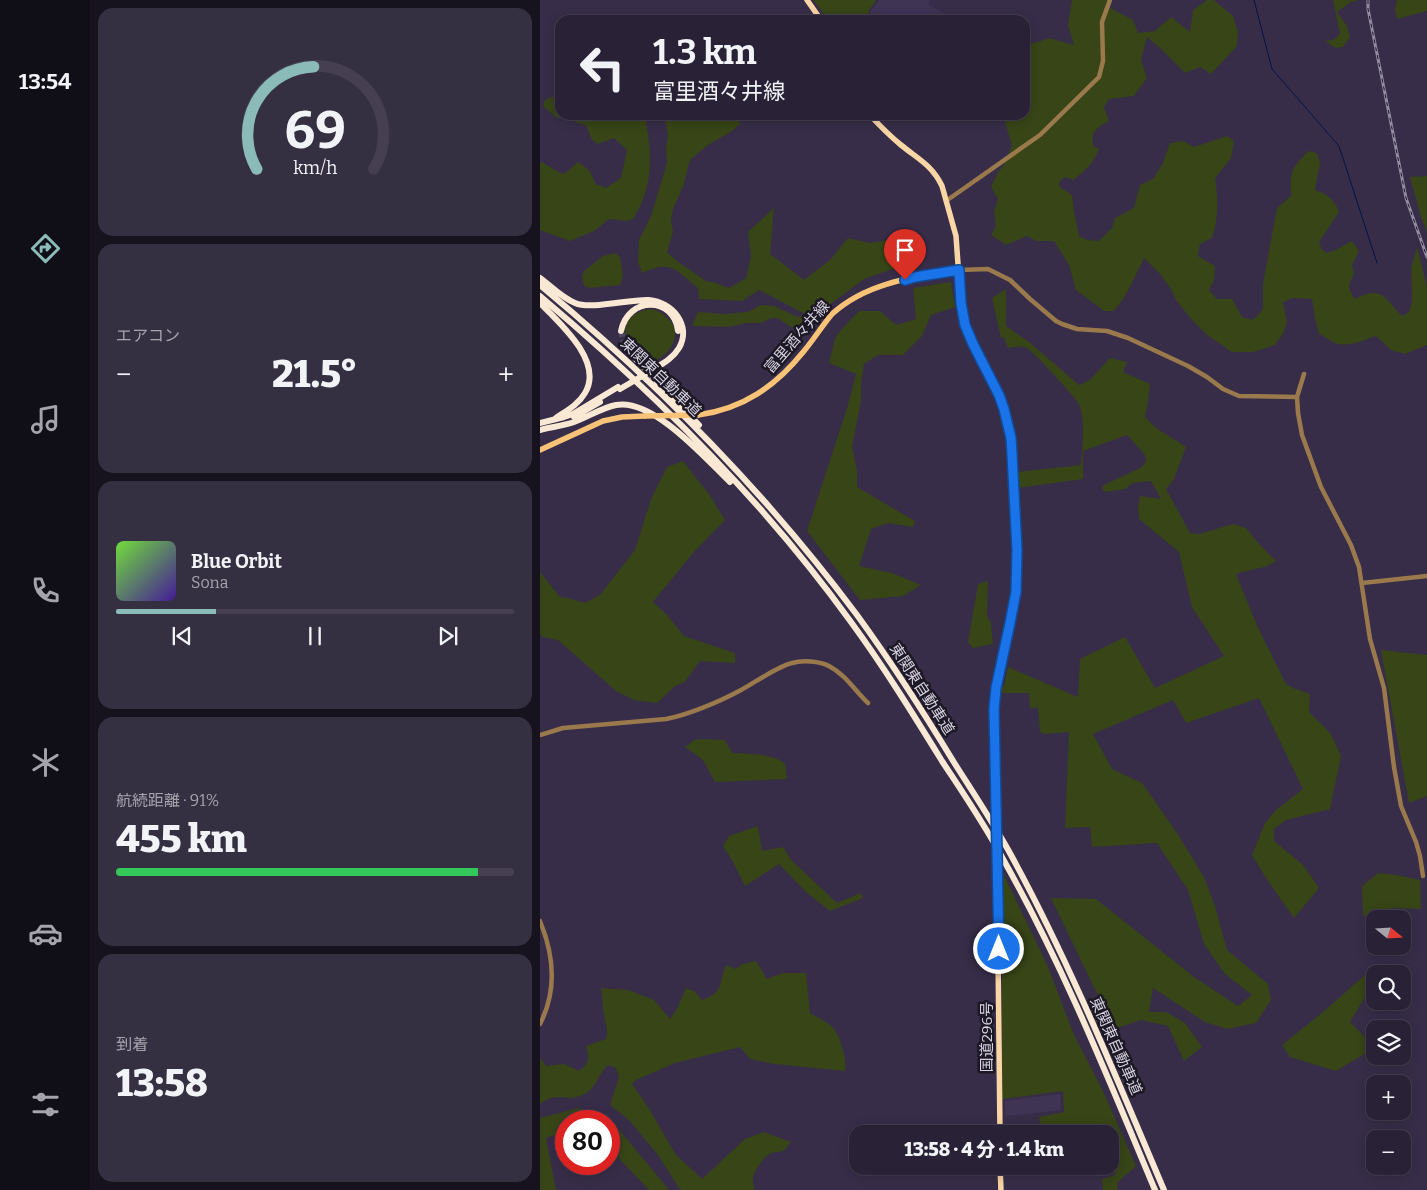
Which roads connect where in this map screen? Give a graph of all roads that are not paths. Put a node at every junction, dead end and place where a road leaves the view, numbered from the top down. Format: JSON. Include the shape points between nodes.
{"nodes":[{"id":1,"x":807,"y":0,"type":"edge"},
{"id":2,"x":1110,"y":0,"type":"edge"},
{"id":3,"x":818,"y":15,"type":"edge"},
{"id":4,"x":875,"y":120,"type":"edge"},
{"id":5,"x":946,"y":201,"type":"junction"},
{"id":6,"x":959,"y":270,"type":"junction"},
{"id":7,"x":540,"y":278,"type":"edge"},
{"id":8,"x":540,"y":285,"type":"edge"},
{"id":9,"x":540,"y":296,"type":"edge"},
{"id":10,"x":540,"y":303,"type":"edge"},
{"id":11,"x":622,"y":331,"type":"dead end"},
{"id":12,"x":628,"y":350,"type":"tunnel mouth"},
{"id":13,"x":652,"y":368,"type":"junction"},
{"id":14,"x":1304,"y":374,"type":"dead end"},
{"id":15,"x":619,"y":388,"type":"junction"},
{"id":16,"x":1297,"y":397,"type":"junction"},
{"id":17,"x":556,"y":418,"type":"junction"},
{"id":18,"x":540,"y":423,"type":"edge"},
{"id":19,"x":557,"y":426,"type":"junction"},
{"id":20,"x":540,"y":430,"type":"edge"},
{"id":21,"x":540,"y":450,"type":"edge"},
{"id":22,"x":733,"y":467,"type":"junction"},
{"id":23,"x":769,"y":520,"type":"junction"},
{"id":24,"x":1427,"y":576,"type":"edge"},
{"id":25,"x":1362,"y":583,"type":"junction"},
{"id":26,"x":868,"y":703,"type":"dead end"},
{"id":27,"x":540,"y":735,"type":"edge"},
{"id":28,"x":1423,"y":876,"type":"dead end"},
{"id":29,"x":540,"y":921,"type":"edge"},
{"id":30,"x":540,"y":1024,"type":"edge"},
{"id":31,"x":1000,"y":1125,"type":"edge"},
{"id":32,"x":1000,"y":1175,"type":"edge"},
{"id":33,"x":1001,"y":1190,"type":"edge"},
{"id":34,"x":1155,"y":1190,"type":"edge"},
{"id":35,"x":1164,"y":1190,"type":"edge"}],
"edges":[{"from":1,"to":3,"type":"highway"},
{"from":2,"to":5,"type":"street","via":[[1102,22],[1103,61],[1099,77],[1040,135]]},
{"from":4,"to":5,"type":"highway","name":"国道296号","via":[[928,164],[939,180]]},
{"from":5,"to":6,"type":"highway","name":"国道296号","via":[[956,236]]},
{"from":6,"to":16,"type":"street","via":[[995,273],[1010,280],[1062,324],[1128,338],[1188,366],[1239,396]]},
{"from":6,"to":21,"type":"main road","name":"富里酒々井線","bridge":true,"via":[[879,286],[850,300],[832,314],[793,364],[772,384],[740,403],[698,415],[622,416]]},
{"from":6,"to":31,"type":"highway","name":"国道296号","bridge":true,"via":[[965,325],[999,395],[1012,454],[1017,569],[1014,606],[995,691]]},
{"from":7,"to":13,"type":"highway","via":[[577,304],[589,306],[649,300],[664,303],[673,310],[680,321],[682,336],[678,349],[672,358]]},
{"from":8,"to":22,"type":"highway","name":"東関東自動車道","via":[[634,368]]},
{"from":9,"to":23,"type":"highway","name":"東関東自動車道","via":[[636,380],[708,452]]},
{"from":10,"to":17,"type":"highway","via":[[574,340],[589,371],[589,382],[581,399]]},
{"from":11,"to":13,"type":"highway","via":[[629,313],[638,306],[653,304],[662,307],[674,318],[678,332],[676,345]]},
{"from":12,"to":22,"type":"highway","via":[[712,439]]},
{"from":13,"to":15,"type":"highway","bridge":true},
{"from":14,"to":16,"type":"street"},
{"from":15,"to":17,"type":"highway","via":[[573,414]]},
{"from":15,"to":19,"type":"highway","via":[[580,415]]},
{"from":16,"to":25,"type":"street","via":[[1303,440],[1321,487],[1354,554]]},
{"from":17,"to":18,"type":"highway"},
{"from":19,"to":20,"type":"highway"},
{"from":19,"to":23,"type":"highway","via":[[616,405],[639,407],[677,432]]},
{"from":22,"to":35,"type":"highway","name":"東関東自動車道","via":[[857,615],[994,827],[1063,959]]},
{"from":23,"to":34,"type":"highway","name":"東関東自動車道","via":[[824,586],[887,673],[1003,858],[1069,992]]},
{"from":24,"to":25,"type":"street"},
{"from":25,"to":28,"type":"street","via":[[1370,639],[1384,688],[1401,806],[1416,842]]},
{"from":26,"to":27,"type":"street","via":[[846,678],[828,665],[792,663],[739,692],[678,716],[563,728]]},
{"from":29,"to":30,"type":"street","via":[[549,945],[552,969],[550,996]]},
{"from":32,"to":33,"type":"highway"}]}
